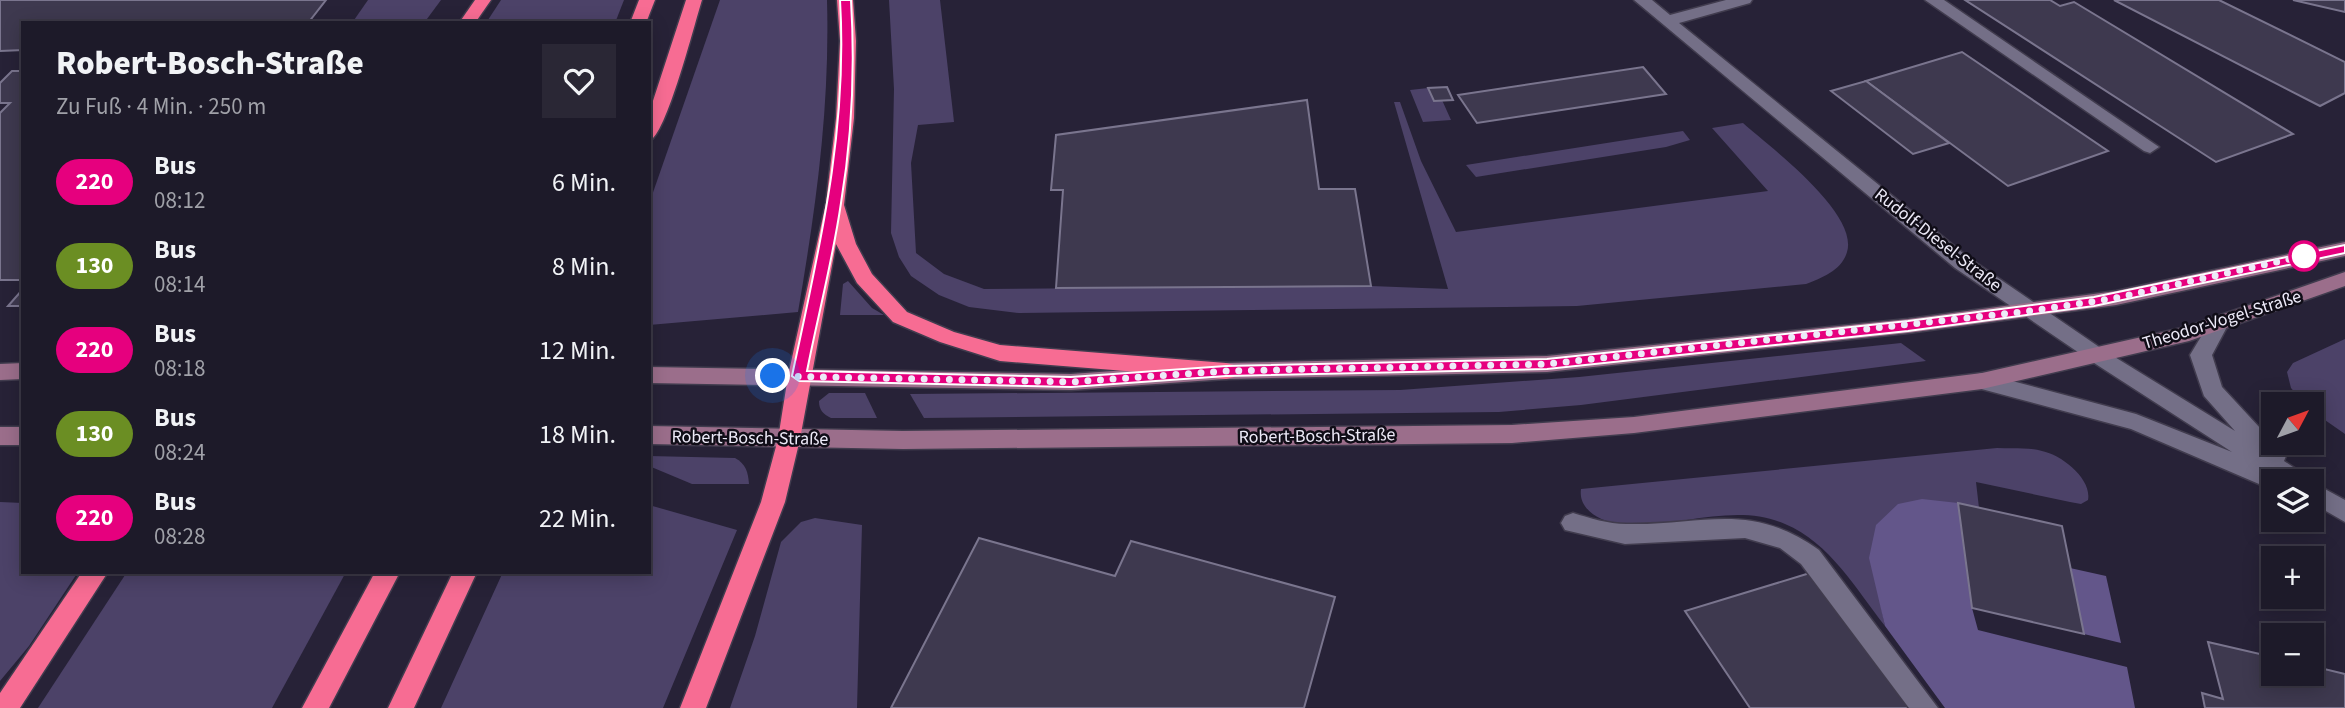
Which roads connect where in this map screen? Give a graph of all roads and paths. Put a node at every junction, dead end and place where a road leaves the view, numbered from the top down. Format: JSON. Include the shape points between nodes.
{"nodes":[{"id":1,"x":483,"y":0,"type":"edge"},
{"id":2,"x":647,"y":0,"type":"edge"},
{"id":3,"x":694,"y":0,"type":"edge"},
{"id":4,"x":845,"y":0,"type":"edge"},
{"id":5,"x":1642,"y":0,"type":"edge"},
{"id":6,"x":1744,"y":0,"type":"edge"},
{"id":7,"x":1933,"y":0,"type":"edge"},
{"id":8,"x":468,"y":21,"type":"edge"},
{"id":9,"x":640,"y":21,"type":"edge"},
{"id":10,"x":1667,"y":21,"type":"junction"},
{"id":11,"x":651,"y":131,"type":"edge"},
{"id":12,"x":2150,"y":147,"type":"dead end"},
{"id":13,"x":835,"y":203,"type":"junction"},
{"id":14,"x":2345,"y":249,"type":"edge"},
{"id":15,"x":2345,"y":279,"type":"edge"},
{"id":16,"x":2030,"y":311,"type":"junction"},
{"id":17,"x":2218,"y":325,"type":"junction"},
{"id":18,"x":2098,"y":356,"type":"junction"},
{"id":19,"x":21,"y":371,"type":"edge"},
{"id":20,"x":1226,"y":371,"type":"junction"},
{"id":21,"x":0,"y":372,"type":"edge"},
{"id":22,"x":651,"y":375,"type":"edge"},
{"id":23,"x":799,"y":376,"type":"junction"},
{"id":24,"x":1982,"y":381,"type":"junction"},
{"id":25,"x":651,"y":435,"type":"edge"},
{"id":26,"x":0,"y":436,"type":"edge"},
{"id":27,"x":21,"y":436,"type":"edge"},
{"id":28,"x":789,"y":439,"type":"junction"},
{"id":29,"x":2276,"y":469,"type":"edge"},
{"id":30,"x":2287,"y":469,"type":"edge"},
{"id":31,"x":2261,"y":475,"type":"edge"},
{"id":32,"x":2324,"y":499,"type":"edge"},
{"id":33,"x":2345,"y":513,"type":"edge"},
{"id":34,"x":1573,"y":523,"type":"dead end"},
{"id":35,"x":95,"y":574,"type":"edge"},
{"id":36,"x":386,"y":574,"type":"edge"},
{"id":37,"x":464,"y":574,"type":"edge"},
{"id":38,"x":5,"y":708,"type":"edge"},
{"id":39,"x":315,"y":708,"type":"edge"},
{"id":40,"x":401,"y":708,"type":"edge"},
{"id":41,"x":693,"y":708,"type":"edge"},
{"id":42,"x":1925,"y":708,"type":"edge"}],
"edges":[{"from":1,"to":8,"type":"highway"},
{"from":2,"to":9,"type":"highway"},
{"from":3,"to":11,"type":"highway"},
{"from":4,"to":13,"type":"highway","via":[[845,105]]},
{"from":5,"to":10,"type":"street","name":"Rudolf-Diesel-Straße"},
{"from":6,"to":10,"type":"street"},
{"from":7,"to":12,"type":"street"},
{"from":10,"to":16,"type":"street","name":"Rudolf-Diesel-Straße","via":[[1962,263]]},
{"from":13,"to":20,"type":"highway","via":[[846,244],[864,278],[900,317],[1000,353]]},
{"from":13,"to":23,"type":"highway"},
{"from":14,"to":16,"type":"street","via":[[2116,298]]},
{"from":15,"to":17,"type":"street","name":"Theodor-Vogel-Straße"},
{"from":16,"to":18,"type":"street","name":"Rudolf-Diesel-Straße"},
{"from":16,"to":20,"type":"street","via":[[1547,364]]},
{"from":17,"to":18,"type":"street","name":"Theodor-Vogel-Straße"},
{"from":17,"to":30,"type":"street","via":[[2201,355],[2212,390]]},
{"from":18,"to":24,"type":"street","name":"Robert-Bosch-Straße"},
{"from":18,"to":29,"type":"street","name":"Rudolf-Diesel-Straße"},
{"from":19,"to":21,"type":"street"},
{"from":20,"to":23,"type":"street","via":[[1071,382]]},
{"from":22,"to":23,"type":"street"},
{"from":23,"to":28,"type":"highway"},
{"from":24,"to":28,"type":"street","name":"Robert-Bosch-Straße","via":[[1634,425],[1512,434]]},
{"from":24,"to":31,"type":"street","name":"Robert-Bosch-Straße","via":[[2136,422]]},
{"from":25,"to":28,"type":"street","name":"Robert-Bosch-Straße"},
{"from":26,"to":27,"type":"street"},
{"from":28,"to":41,"type":"highway","via":[[773,502]]},
{"from":32,"to":33,"type":"street"},
{"from":34,"to":42,"type":"street","via":[[1627,534],[1749,527],[1793,542],[1810,557]]},
{"from":35,"to":38,"type":"highway"},
{"from":36,"to":39,"type":"highway"},
{"from":37,"to":40,"type":"highway"}]}
